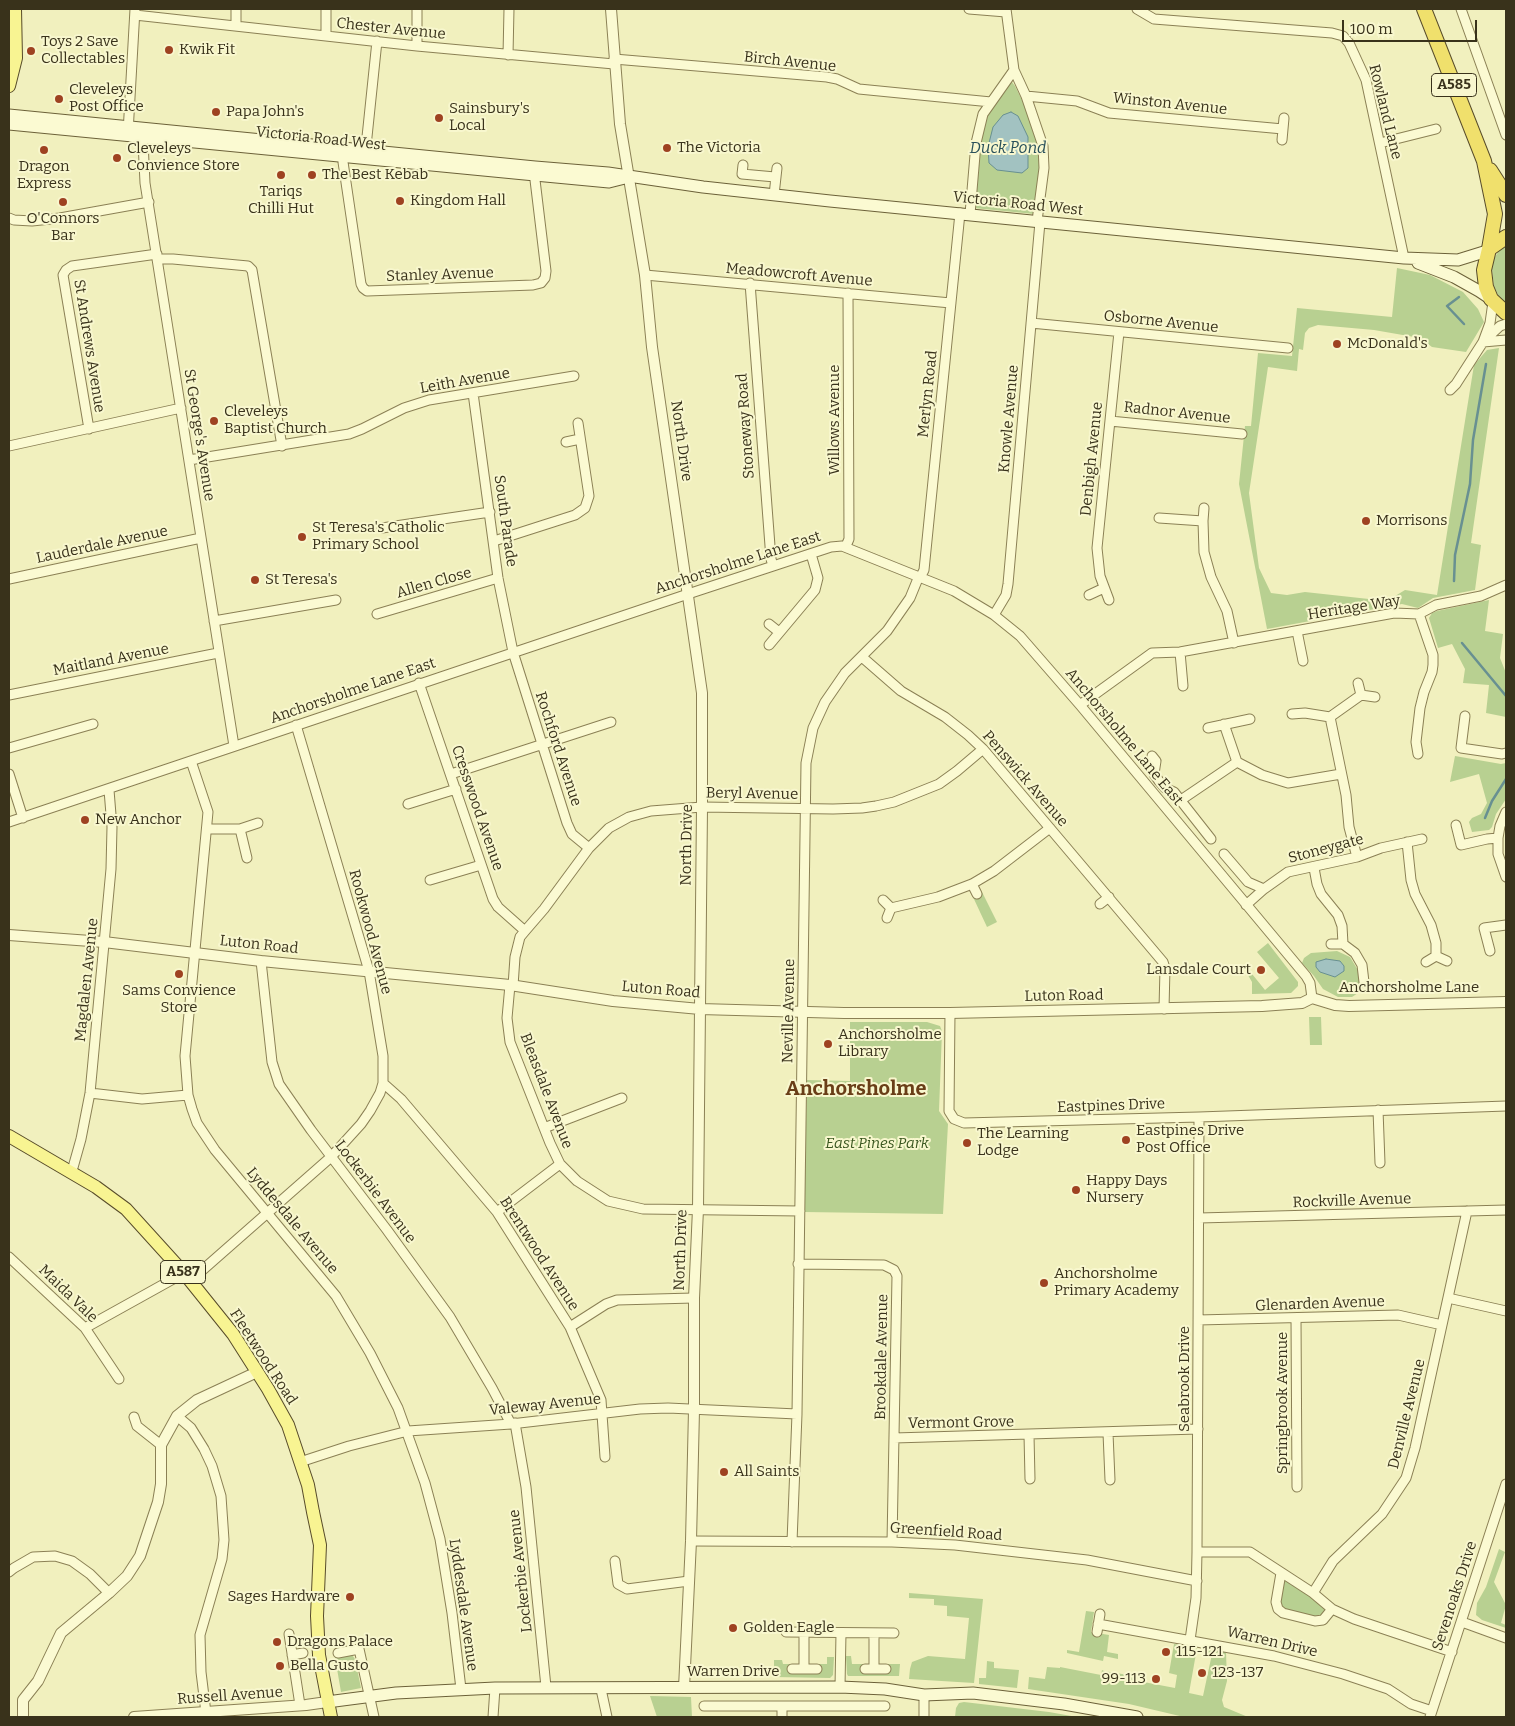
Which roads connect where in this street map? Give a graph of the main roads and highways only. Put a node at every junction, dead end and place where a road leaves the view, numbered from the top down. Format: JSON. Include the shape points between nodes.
{"nodes":[{"id":1,"x":15,"y":9,"type":"edge"},
{"id":2,"x":1424,"y":9,"type":"edge"},
{"id":3,"x":9,"y":86,"type":"edge"},
{"id":4,"x":9,"y":115,"type":"edge"},
{"id":5,"x":9,"y":124,"type":"edge"},
{"id":6,"x":129,"y":131,"type":"junction"},
{"id":7,"x":1484,"y":161,"type":"junction"},
{"id":8,"x":1506,"y":195,"type":"edge"},
{"id":9,"x":1506,"y":237,"type":"edge"},
{"id":10,"x":1488,"y":250,"type":"junction"},
{"id":11,"x":1404,"y":258,"type":"junction"},
{"id":12,"x":1492,"y":301,"type":"junction"},
{"id":13,"x":1506,"y":313,"type":"edge"},
{"id":14,"x":9,"y":1136,"type":"edge"},
{"id":15,"x":327,"y":1702,"type":"junction"},
{"id":16,"x":331,"y":1717,"type":"edge"},
{"id":17,"x":1137,"y":1717,"type":"edge"}],
"edges":[{"from":1,"to":3,"type":"main road","via":[[16,58]]},
{"from":2,"to":7,"type":"highway","number":"A585"},
{"from":4,"to":6,"type":"main road","name":"Victoria Road West"},
{"from":5,"to":6,"type":"main road","name":"Victoria Road West"},
{"from":6,"to":11,"type":"main road","name":"Victoria Road West","via":[[535,171],[609,182],[629,177],[774,195]]},
{"from":7,"to":8,"type":"highway","number":"A585"},
{"from":7,"to":10,"type":"highway","number":"A585","via":[[1495,214]]},
{"from":9,"to":10,"type":"highway"},
{"from":10,"to":11,"type":"main road","name":"Victoria Road West","via":[[1458,260]]},
{"from":10,"to":12,"type":"highway","number":"A585","via":[[1484,279]]},
{"from":11,"to":12,"type":"main road","name":"Victoria Road West","via":[[1440,270]]},
{"from":12,"to":13,"type":"highway"},
{"from":14,"to":15,"type":"main road","name":"Fleetwood Road","number":"A587","via":[[72,1171],[126,1209],[233,1334],[288,1425],[308,1485],[320,1545],[317,1635]]},
{"from":15,"to":16,"type":"main road","name":"Fleetwood Road","number":"A587"},
{"from":15,"to":17,"type":"main road","name":"Warren Drive","via":[[495,1688],[840,1687],[885,1689],[924,1696],[973,1693]]}]}
